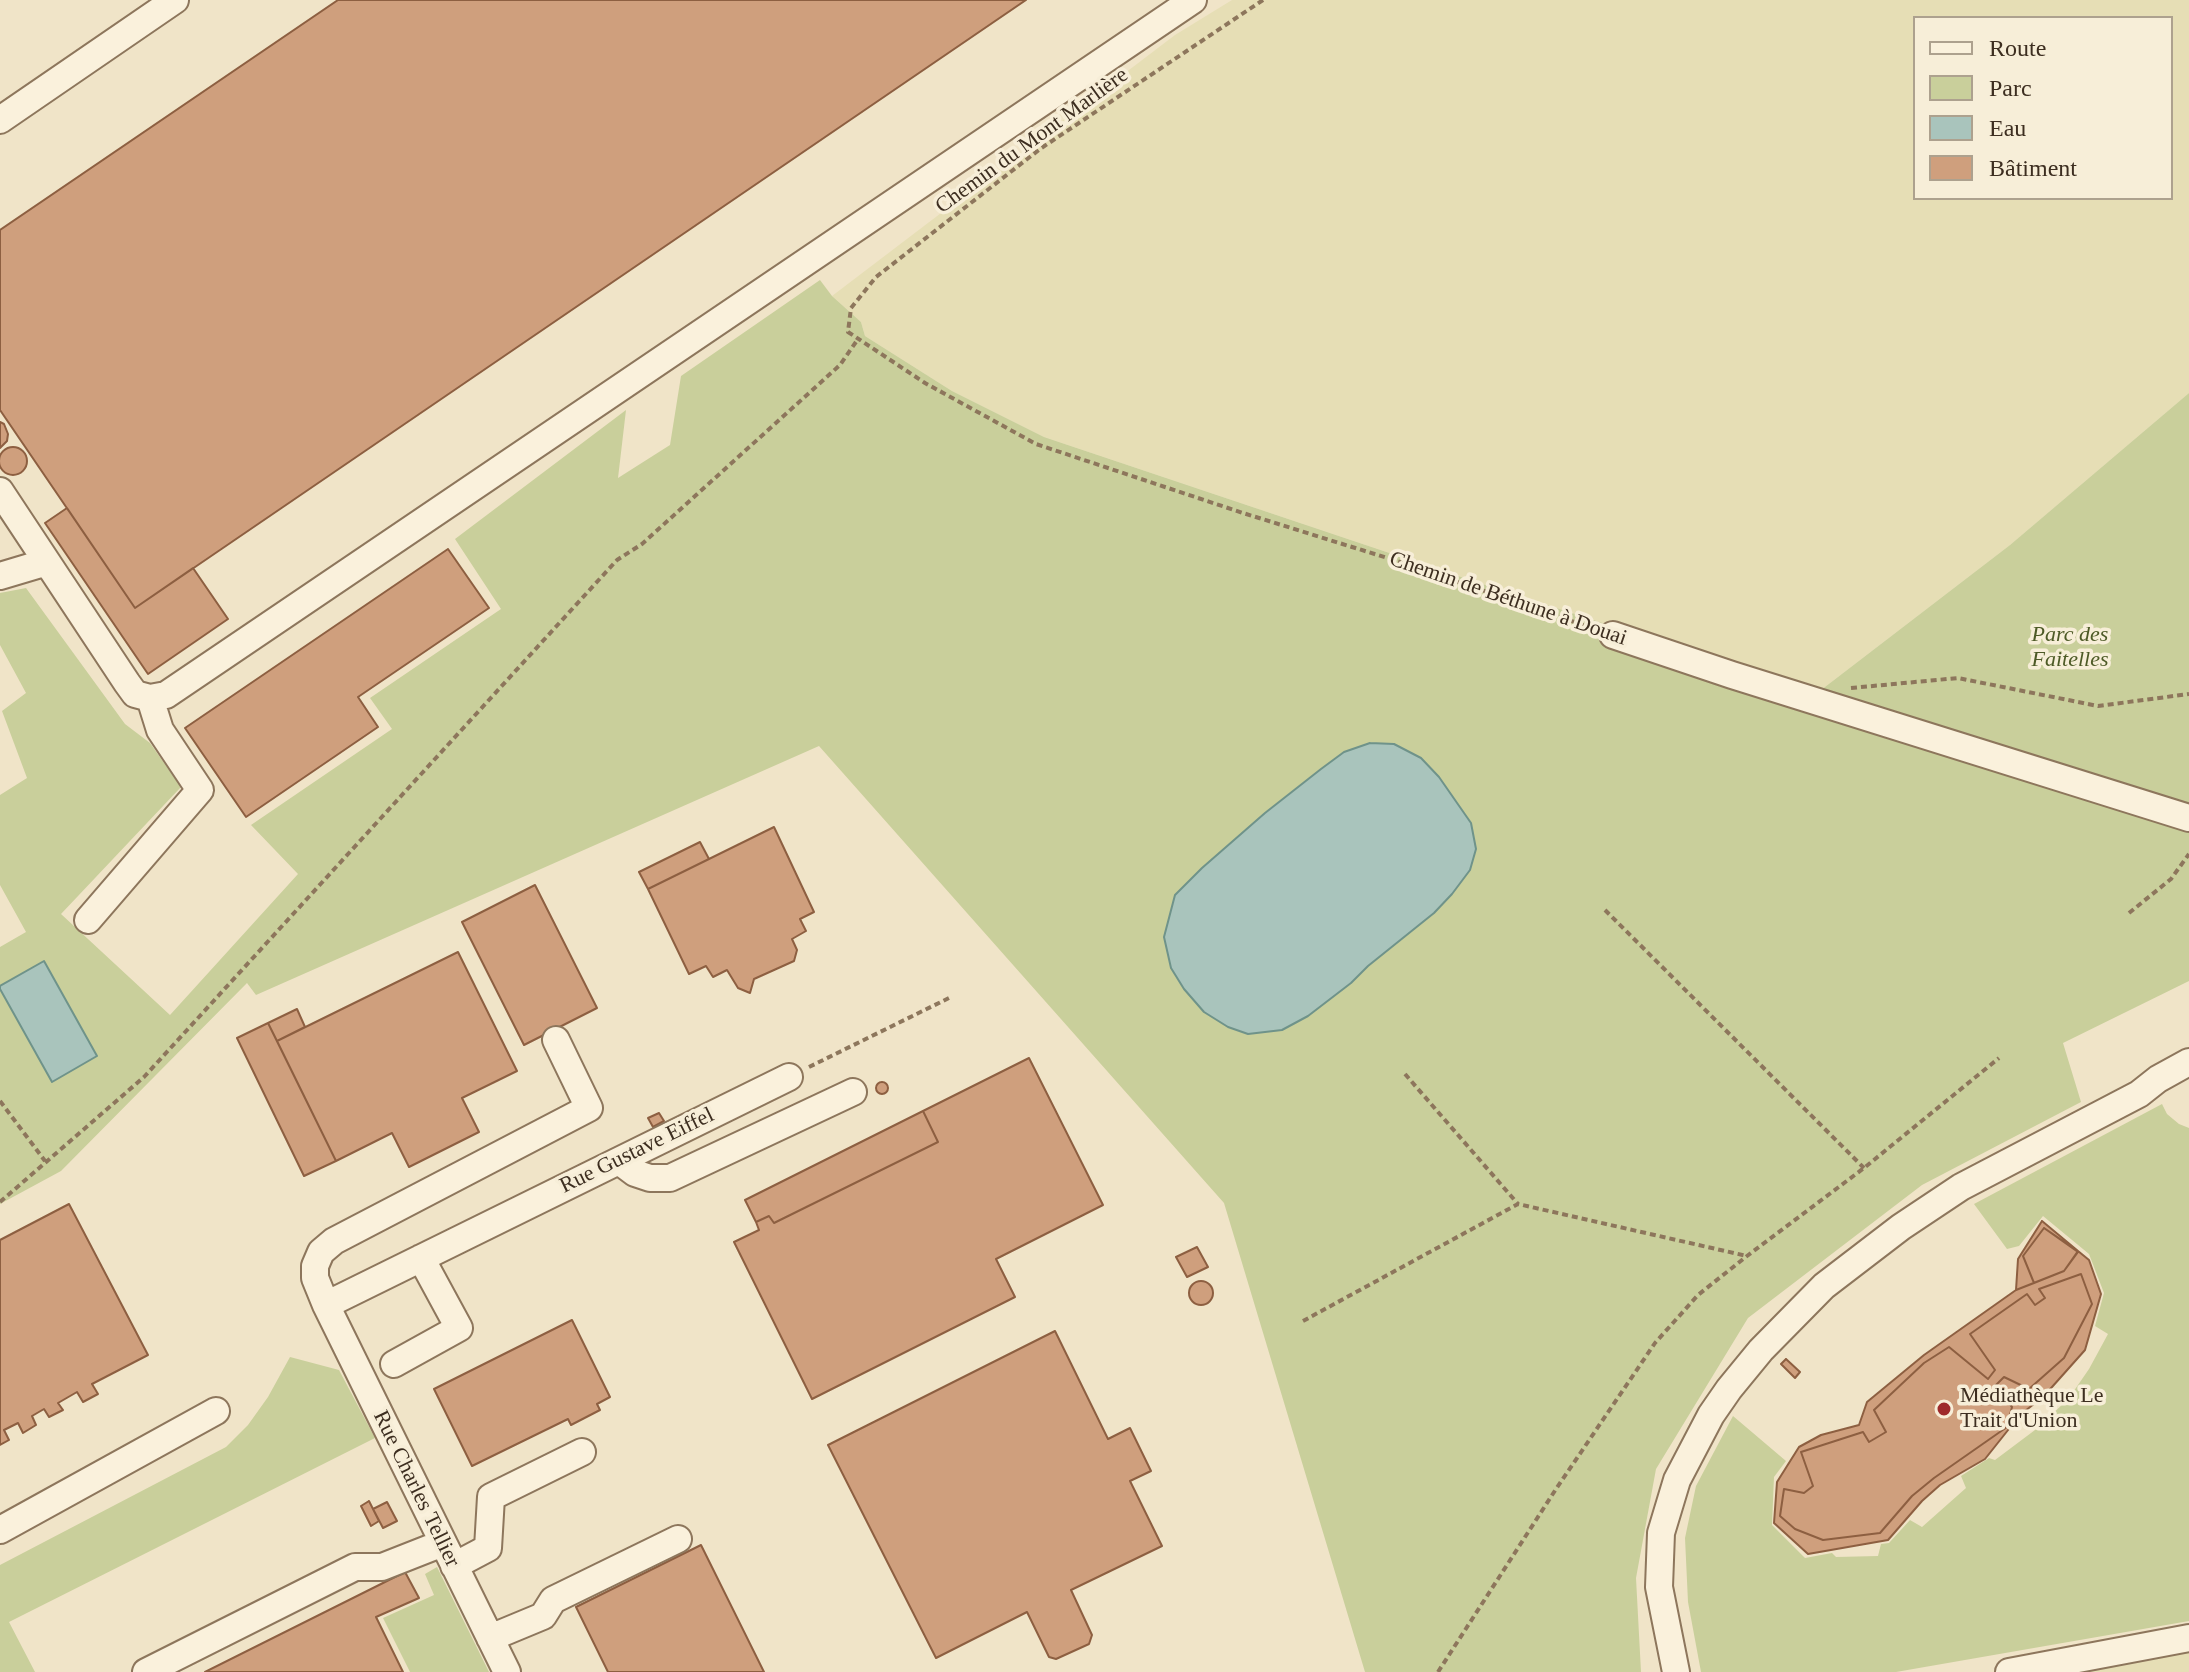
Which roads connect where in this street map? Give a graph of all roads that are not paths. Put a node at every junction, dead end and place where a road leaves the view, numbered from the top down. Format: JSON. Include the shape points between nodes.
{"nodes":[{"id":1,"x":175,"y":0,"type":"edge"},
{"id":2,"x":1193,"y":0,"type":"edge"},
{"id":3,"x":0,"y":120,"type":"edge"},
{"id":4,"x":0,"y":491,"type":"edge"},
{"id":5,"x":47,"y":562,"type":"junction"},
{"id":6,"x":0,"y":576,"type":"edge"},
{"id":7,"x":1613,"y":635,"type":"road end"},
{"id":8,"x":150,"y":698,"type":"junction"},
{"id":9,"x":2189,"y":818,"type":"edge"},
{"id":10,"x":88,"y":920,"type":"dead end"},
{"id":11,"x":556,"y":1040,"type":"dead end"},
{"id":12,"x":2189,"y":1062,"type":"edge"},
{"id":13,"x":789,"y":1077,"type":"road end"},
{"id":14,"x":853,"y":1092,"type":"dead end"},
{"id":15,"x":619,"y":1161,"type":"junction"},
{"id":16,"x":421,"y":1258,"type":"junction"},
{"id":17,"x":326,"y":1305,"type":"junction"},
{"id":18,"x":394,"y":1364,"type":"dead end"},
{"id":19,"x":216,"y":1411,"type":"dead end"},
{"id":20,"x":582,"y":1452,"type":"dead end"},
{"id":21,"x":0,"y":1530,"type":"edge"},
{"id":22,"x":678,"y":1539,"type":"dead end"},
{"id":23,"x":449,"y":1555,"type":"junction"},
{"id":24,"x":490,"y":1638,"type":"junction"},
{"id":25,"x":2189,"y":1638,"type":"edge"},
{"id":26,"x":146,"y":1672,"type":"edge"},
{"id":27,"x":507,"y":1672,"type":"edge"},
{"id":28,"x":1676,"y":1672,"type":"edge"},
{"id":29,"x":2009,"y":1672,"type":"edge"}],
"edges":[{"from":1,"to":3,"type":"street"},
{"from":2,"to":8,"type":"street","via":[[199,674],[166,695]]},
{"from":4,"to":5,"type":"street"},
{"from":5,"to":6,"type":"street"},
{"from":5,"to":8,"type":"street","via":[[135,694]]},
{"from":7,"to":9,"type":"street","name":"Chemin de Béthune à Douai"},
{"from":8,"to":10,"type":"street","via":[[160,730],[200,790]]},
{"from":11,"to":17,"type":"street","name":"Rue Charles Tellier","via":[[589,1108],[334,1241],[315,1266]]},
{"from":12,"to":28,"type":"street","via":[[2139,1094],[1961,1187],[1901,1227],[1824,1286],[1761,1350],[1711,1415],[1677,1480],[1661,1533],[1659,1587]]},
{"from":13,"to":15,"type":"street","name":"Rue Gustave Eiffel"},
{"from":14,"to":15,"type":"street","via":[[670,1178],[635,1173]]},
{"from":15,"to":16,"type":"street","name":"Rue Gustave Eiffel"},
{"from":16,"to":17,"type":"street","name":"Rue Gustave Eiffel"},
{"from":16,"to":18,"type":"street","via":[[459,1328]]},
{"from":17,"to":23,"type":"street","name":"Rue Charles Tellier"},
{"from":19,"to":21,"type":"street"},
{"from":20,"to":23,"type":"street","via":[[491,1497],[488,1548]]},
{"from":22,"to":24,"type":"street","via":[[553,1600],[543,1616]]},
{"from":23,"to":24,"type":"street","name":"Rue Charles Tellier"},
{"from":23,"to":26,"type":"street","via":[[355,1567]]},
{"from":24,"to":27,"type":"street","name":"Rue Charles Tellier"},
{"from":25,"to":29,"type":"street"}]}
